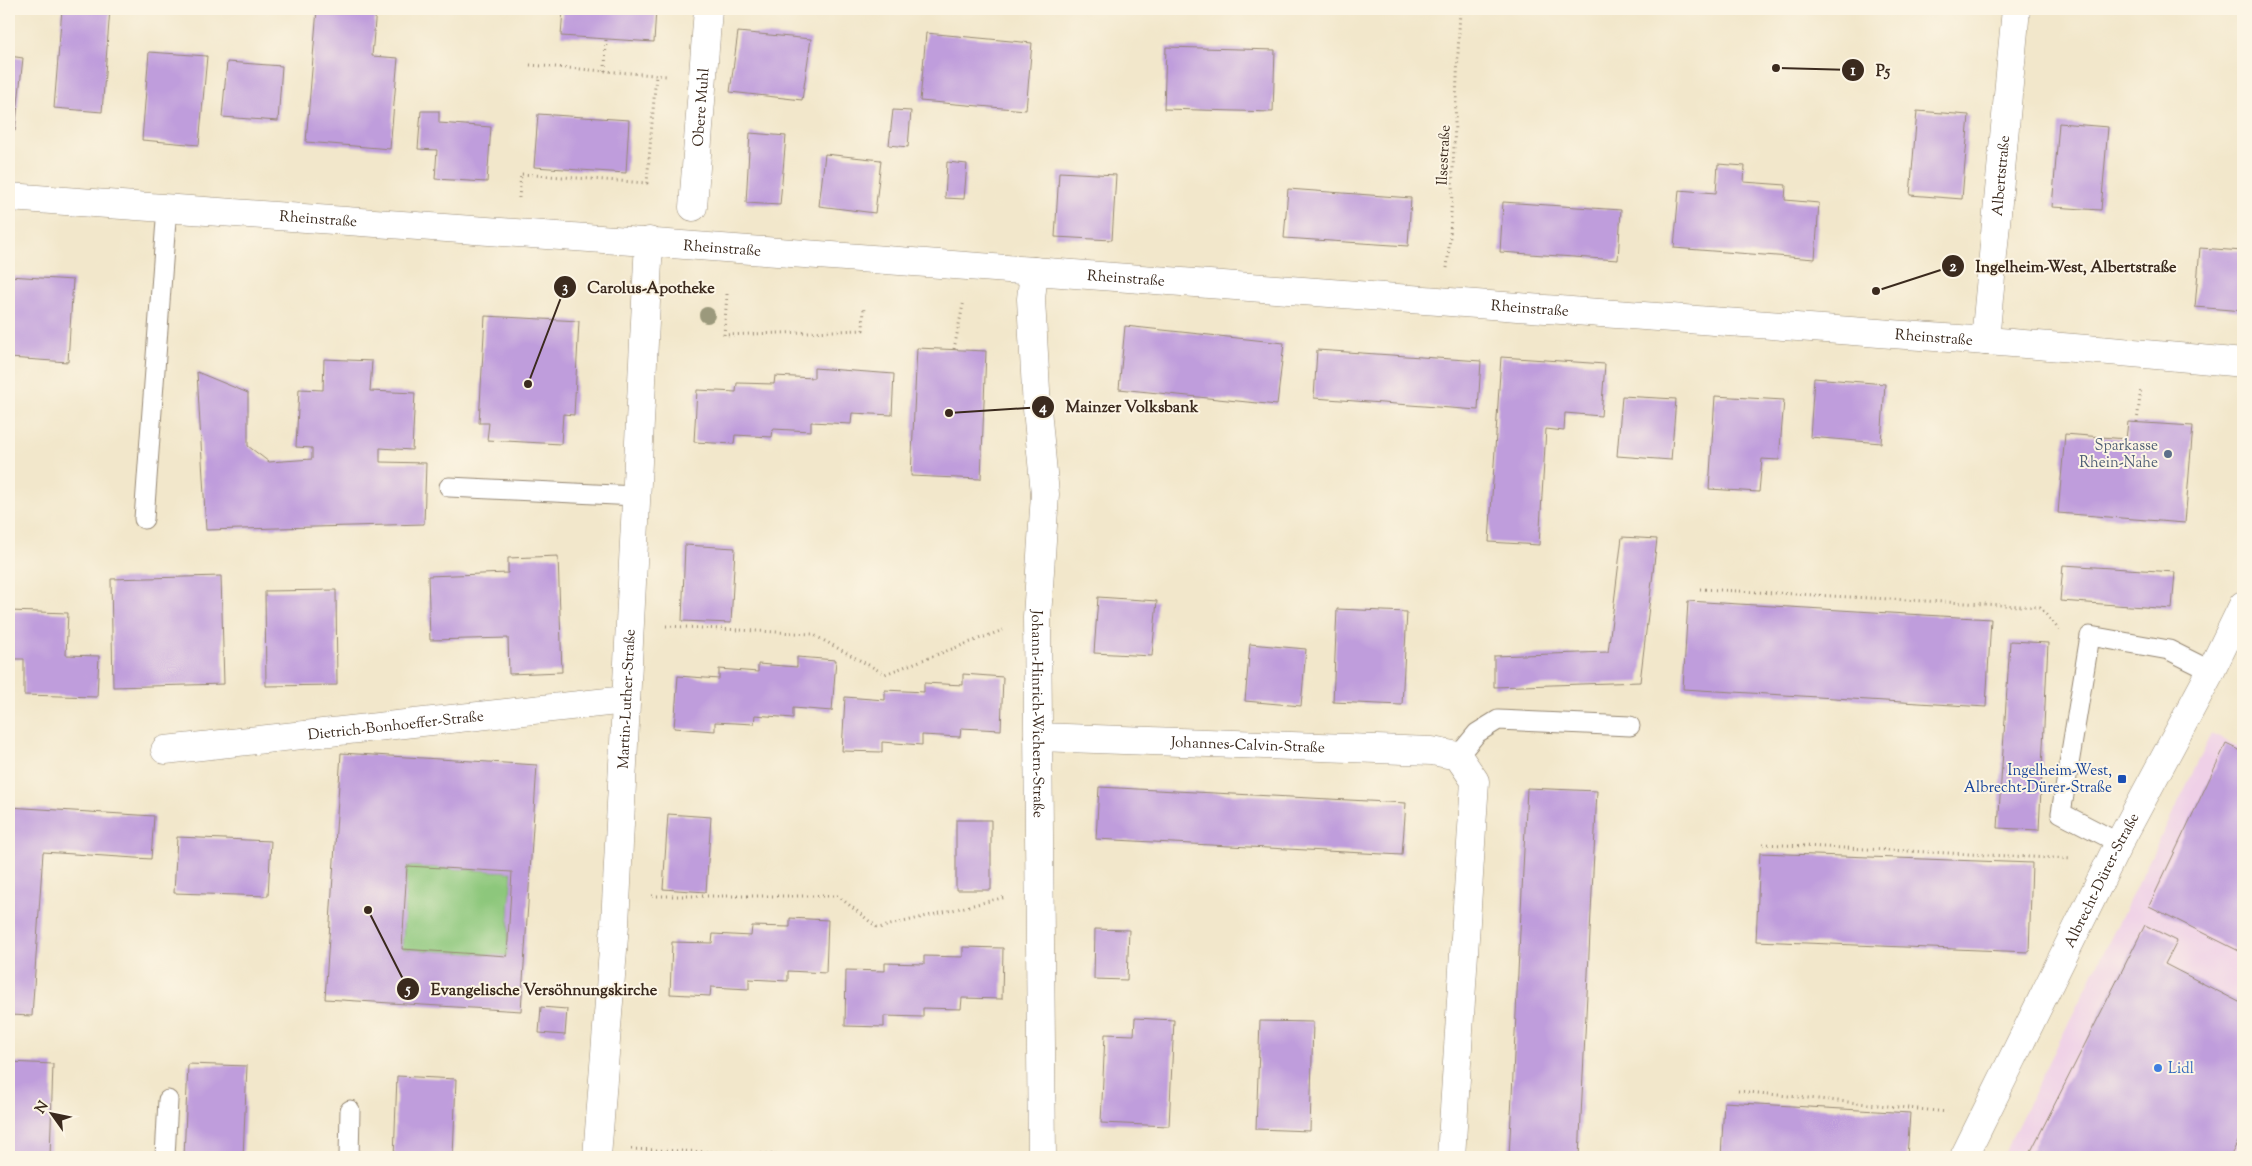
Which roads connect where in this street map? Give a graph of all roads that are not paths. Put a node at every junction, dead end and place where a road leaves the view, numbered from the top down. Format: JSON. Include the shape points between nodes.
{"nodes":[{"id":1,"x":708,"y":9,"type":"edge"},
{"id":2,"x":2016,"y":9,"type":"edge"},
{"id":3,"x":9,"y":197,"type":"edge"},
{"id":4,"x":693,"y":207,"type":"dead end"},
{"id":5,"x":166,"y":208,"type":"junction"},
{"id":6,"x":649,"y":241,"type":"junction"},
{"id":7,"x":1034,"y":270,"type":"junction"},
{"id":8,"x":1985,"y":341,"type":"junction"},
{"id":9,"x":2243,"y":363,"type":"edge"},
{"id":10,"x":449,"y":487,"type":"dead end"},
{"id":11,"x":636,"y":496,"type":"junction"},
{"id":12,"x":144,"y":519,"type":"dead end"},
{"id":13,"x":2243,"y":605,"type":"edge"},
{"id":14,"x":2211,"y":671,"type":"junction"},
{"id":15,"x":626,"y":700,"type":"junction"},
{"id":16,"x":1630,"y":726,"type":"dead end"},
{"id":17,"x":1038,"y":737,"type":"junction"},
{"id":18,"x":165,"y":750,"type":"dead end"},
{"id":19,"x":1458,"y":756,"type":"junction"},
{"id":20,"x":2115,"y":852,"type":"junction"},
{"id":21,"x":168,"y":1100,"type":"dead end"},
{"id":22,"x":350,"y":1110,"type":"dead end"},
{"id":23,"x":598,"y":1153,"type":"edge"},
{"id":24,"x":164,"y":1157,"type":"edge"},
{"id":25,"x":349,"y":1157,"type":"edge"},
{"id":26,"x":1042,"y":1157,"type":"edge"},
{"id":27,"x":1452,"y":1157,"type":"edge"},
{"id":28,"x":1964,"y":1157,"type":"edge"}],
"edges":[{"from":1,"to":4,"type":"street","name":"Obere Muhl"},
{"from":2,"to":8,"type":"street","name":"Albertstraße"},
{"from":3,"to":5,"type":"street","name":"Rheinstraße"},
{"from":5,"to":6,"type":"street","name":"Rheinstraße"},
{"from":5,"to":12,"type":"lane"},
{"from":6,"to":7,"type":"street","name":"Rheinstraße"},
{"from":6,"to":11,"type":"street","name":"Martin-Luther-Straße"},
{"from":7,"to":8,"type":"street","name":"Rheinstraße"},
{"from":7,"to":17,"type":"street","name":"Johann-Hinrich-Wichern-Straße","via":[[1031,298],[1045,494],[1037,617]]},
{"from":8,"to":9,"type":"street","name":"Rheinstraße"},
{"from":10,"to":11,"type":"lane"},
{"from":11,"to":15,"type":"street","name":"Martin-Luther-Straße"},
{"from":13,"to":14,"type":"street","name":"Albrecht-Dürer-Straße"},
{"from":14,"to":20,"type":"street","name":"Albrecht-Dürer-Straße"},
{"from":14,"to":20,"type":"lane","via":[[2169,650],[2090,636],[2061,813]]},
{"from":15,"to":18,"type":"street","name":"Dietrich-Bonhoeffer-Straße"},
{"from":15,"to":23,"type":"street","name":"Martin-Luther-Straße"},
{"from":16,"to":19,"type":"lane","via":[[1498,720],[1477,734]]},
{"from":17,"to":19,"type":"street","name":"Johannes-Calvin-Straße","via":[[1432,751]]},
{"from":17,"to":26,"type":"street","name":"Johann-Hinrich-Wichern-Straße"},
{"from":19,"to":27,"type":"street","via":[[1475,781]]},
{"from":20,"to":28,"type":"street","name":"Albrecht-Dürer-Straße"},
{"from":21,"to":24,"type":"lane"},
{"from":22,"to":25,"type":"lane"}]}
